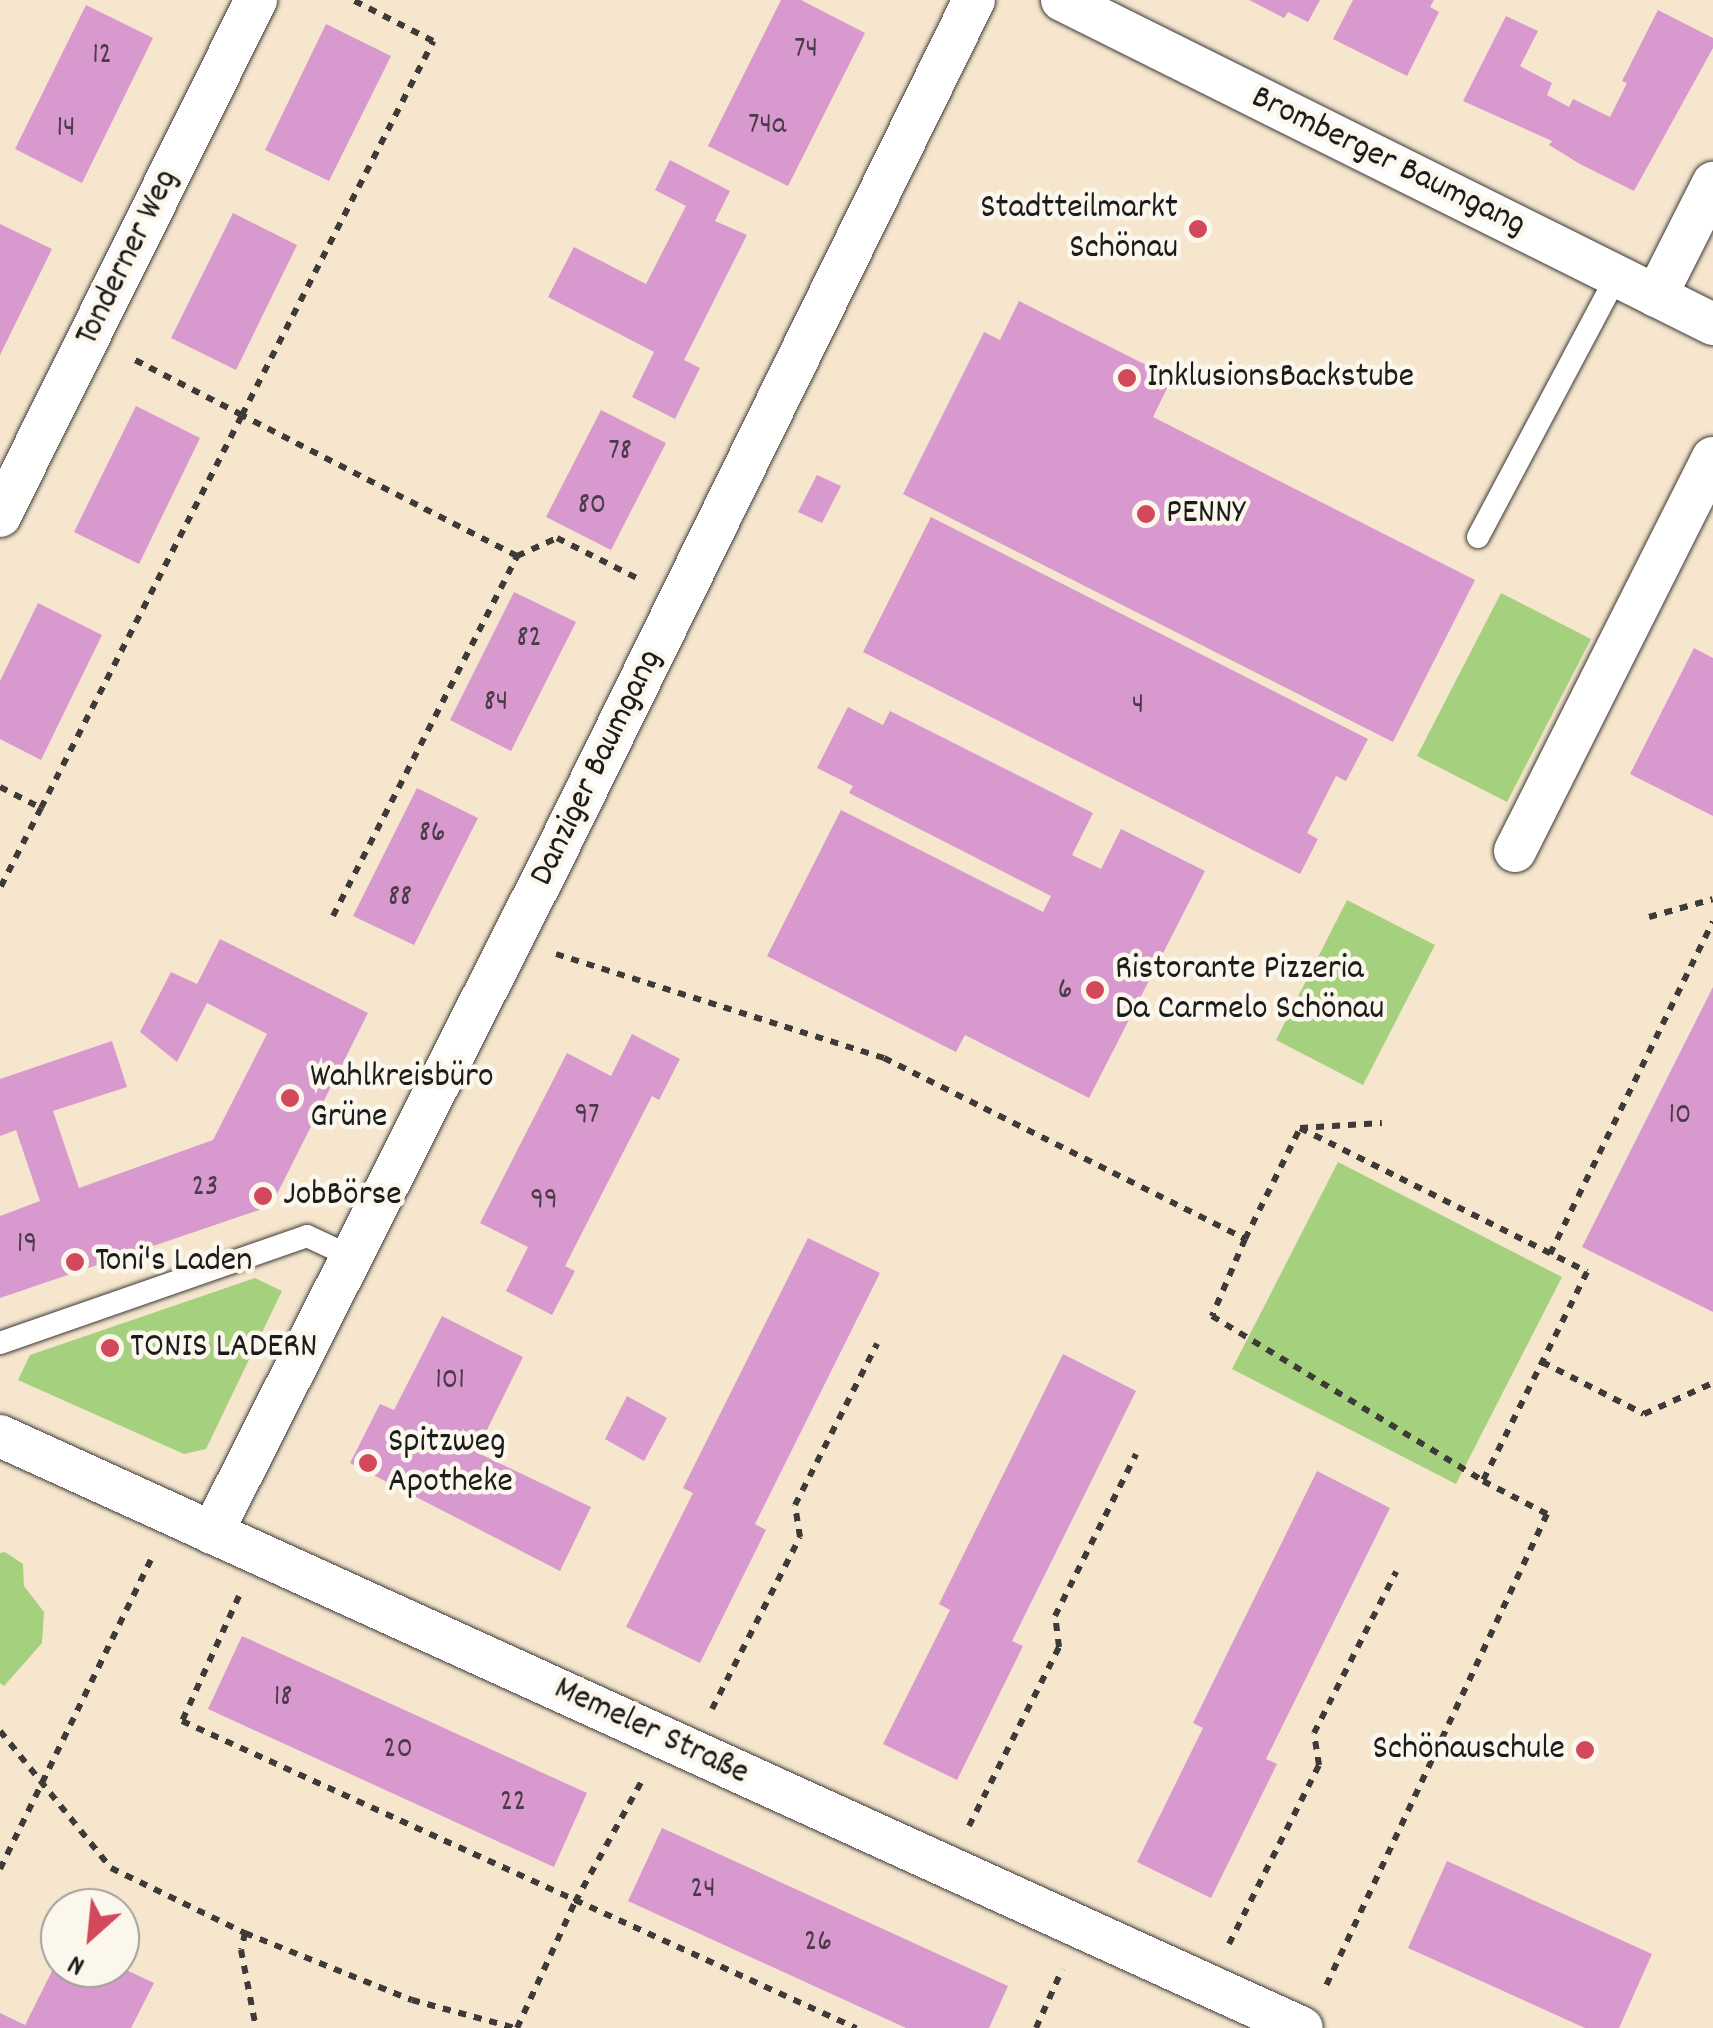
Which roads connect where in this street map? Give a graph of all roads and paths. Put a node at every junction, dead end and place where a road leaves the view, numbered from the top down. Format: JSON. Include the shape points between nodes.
{"nodes":[{"id":1,"x":256,"y":0,"type":"edge"},
{"id":2,"x":353,"y":0,"type":"edge"},
{"id":3,"x":974,"y":0,"type":"edge"},
{"id":4,"x":1062,"y":0,"type":"edge"},
{"id":5,"x":1713,"y":183,"type":"edge"},
{"id":6,"x":1616,"y":277,"type":"junction"},
{"id":7,"x":1656,"y":296,"type":"junction"},
{"id":8,"x":1713,"y":324,"type":"edge"},
{"id":9,"x":89,"y":337,"type":"junction"},
{"id":10,"x":242,"y":415,"type":"junction"},
{"id":11,"x":1713,"y":458,"type":"edge"},
{"id":12,"x":0,"y":516,"type":"edge"},
{"id":13,"x":1478,"y":537,"type":"dead end"},
{"id":14,"x":517,"y":556,"type":"junction"},
{"id":15,"x":680,"y":600,"type":"junction"},
{"id":16,"x":0,"y":787,"type":"edge"},
{"id":17,"x":41,"y":808,"type":"junction"},
{"id":18,"x":1515,"y":851,"type":"dead end"},
{"id":19,"x":0,"y":888,"type":"edge"},
{"id":20,"x":1713,"y":899,"type":"edge"},
{"id":21,"x":333,"y":916,"type":"dead end"},
{"id":22,"x":1649,"y":917,"type":"dead end"},
{"id":23,"x":1713,"y":922,"type":"edge"},
{"id":24,"x":512,"y":940,"type":"junction"},
{"id":25,"x":1382,"y":1123,"type":"dead end"},
{"id":26,"x":1300,"y":1128,"type":"junction"},
{"id":27,"x":1245,"y":1239,"type":"junction"},
{"id":28,"x":1550,"y":1254,"type":"junction"},
{"id":29,"x":354,"y":1258,"type":"junction"},
{"id":30,"x":0,"y":1342,"type":"edge"},
{"id":31,"x":877,"y":1344,"type":"dead end"},
{"id":32,"x":1542,"y":1362,"type":"junction"},
{"id":33,"x":1713,"y":1383,"type":"edge"},
{"id":34,"x":0,"y":1436,"type":"edge"},
{"id":35,"x":1136,"y":1454,"type":"dead end"},
{"id":36,"x":1483,"y":1481,"type":"junction"},
{"id":37,"x":173,"y":1515,"type":"junction"},
{"id":38,"x":212,"y":1533,"type":"junction"},
{"id":39,"x":259,"y":1554,"type":"junction"},
{"id":40,"x":1396,"y":1572,"type":"dead end"},
{"id":41,"x":0,"y":1731,"type":"edge"},
{"id":42,"x":677,"y":1744,"type":"junction"},
{"id":43,"x":43,"y":1782,"type":"junction"},
{"id":44,"x":948,"y":1867,"type":"junction"},
{"id":45,"x":0,"y":1869,"type":"edge"},
{"id":46,"x":575,"y":1902,"type":"junction"},
{"id":47,"x":1084,"y":1928,"type":"junction"},
{"id":48,"x":245,"y":1933,"type":"junction"},
{"id":49,"x":1208,"y":1985,"type":"junction"},
{"id":50,"x":1312,"y":2011,"type":"edge"},
{"id":51,"x":256,"y":2028,"type":"edge"},
{"id":52,"x":516,"y":2028,"type":"edge"},
{"id":53,"x":856,"y":2028,"type":"edge"},
{"id":54,"x":1036,"y":2028,"type":"edge"}],
"edges":[{"from":1,"to":9,"type":"street","name":"Tonderner Weg"},
{"from":2,"to":10,"type":"path","via":[[433,41]]},
{"from":3,"to":15,"type":"street","name":"Danziger Baumgang"},
{"from":4,"to":6,"type":"street","name":"Bromberger Baumgang"},
{"from":5,"to":7,"type":"street"},
{"from":6,"to":7,"type":"street","name":"Bromberger Baumgang"},
{"from":6,"to":13,"type":"lane"},
{"from":7,"to":8,"type":"street","name":"Bromberger Baumgang"},
{"from":9,"to":10,"type":"path"},
{"from":9,"to":12,"type":"street","name":"Tonderner Weg"},
{"from":10,"to":14,"type":"path"},
{"from":10,"to":17,"type":"path"},
{"from":11,"to":18,"type":"street"},
{"from":14,"to":15,"type":"path","via":[[557,538]]},
{"from":14,"to":21,"type":"path"},
{"from":15,"to":24,"type":"street","name":"Danziger Baumgang"},
{"from":16,"to":17,"type":"path"},
{"from":17,"to":19,"type":"path"},
{"from":20,"to":22,"type":"path"},
{"from":23,"to":28,"type":"path"},
{"from":24,"to":27,"type":"path","via":[[884,1058]]},
{"from":24,"to":29,"type":"street","name":"Danziger Baumgang"},
{"from":25,"to":26,"type":"path"},
{"from":26,"to":27,"type":"path"},
{"from":26,"to":28,"type":"path"},
{"from":27,"to":36,"type":"path","via":[[1212,1316]]},
{"from":28,"to":32,"type":"path","via":[[1586,1272]]},
{"from":29,"to":30,"type":"lane","via":[[307,1236]]},
{"from":29,"to":38,"type":"street","name":"Danziger Baumgang"},
{"from":31,"to":42,"type":"path","via":[[795,1504],[800,1536]]},
{"from":32,"to":33,"type":"path","via":[[1644,1414]]},
{"from":32,"to":36,"type":"path"},
{"from":34,"to":37,"type":"street","name":"Memeler Straße"},
{"from":35,"to":44,"type":"path","via":[[1055,1616],[1060,1648]]},
{"from":36,"to":50,"type":"path","via":[[1548,1514]]},
{"from":37,"to":38,"type":"street","name":"Memeler Straße"},
{"from":37,"to":43,"type":"path"},
{"from":38,"to":39,"type":"street","name":"Memeler Straße"},
{"from":39,"to":42,"type":"street","name":"Memeler Straße"},
{"from":39,"to":46,"type":"path","via":[[182,1721]]},
{"from":40,"to":49,"type":"path","via":[[1314,1733],[1319,1765]]},
{"from":41,"to":43,"type":"path"},
{"from":42,"to":44,"type":"street","name":"Memeler Straße"},
{"from":42,"to":46,"type":"path"},
{"from":43,"to":45,"type":"path"},
{"from":43,"to":48,"type":"path","via":[[111,1868]]},
{"from":44,"to":47,"type":"street","name":"Memeler Straße"},
{"from":46,"to":52,"type":"path"},
{"from":46,"to":53,"type":"path"},
{"from":47,"to":49,"type":"street","name":"Memeler Straße"},
{"from":47,"to":54,"type":"path"},
{"from":48,"to":51,"type":"path"},
{"from":48,"to":52,"type":"path","via":[[412,2000]]},
{"from":49,"to":50,"type":"street","name":"Memeler Straße"}]}
